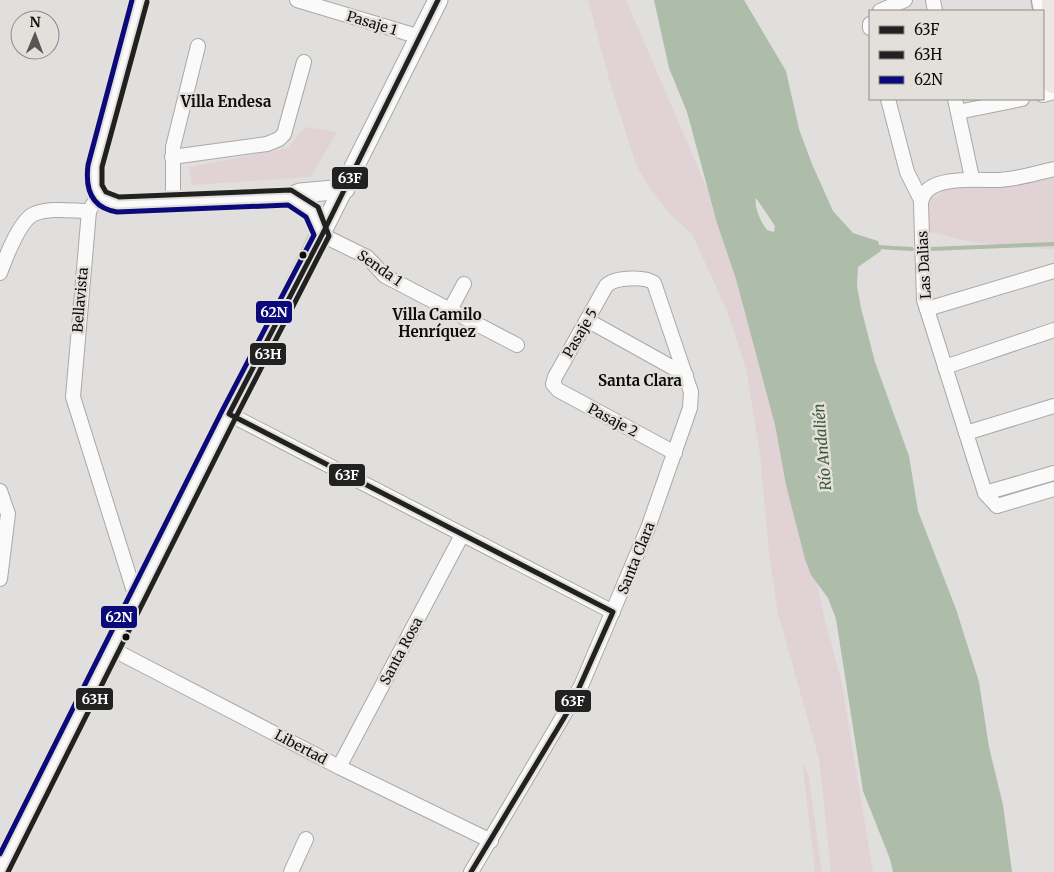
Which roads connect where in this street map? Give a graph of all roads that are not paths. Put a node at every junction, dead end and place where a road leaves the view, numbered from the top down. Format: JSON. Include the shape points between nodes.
{"nodes":[{"id":1,"x":140,"y":0,"type":"edge"},
{"id":2,"x":296,"y":0,"type":"edge"},
{"id":3,"x":438,"y":0,"type":"edge"},
{"id":4,"x":905,"y":0,"type":"edge"},
{"id":5,"x":1053,"y":0,"type":"edge"},
{"id":6,"x":882,"y":10,"type":"edge"},
{"id":7,"x":1044,"y":29,"type":"edge"},
{"id":8,"x":420,"y":37,"type":"junction"},
{"id":9,"x":198,"y":46,"type":"dead end"},
{"id":10,"x":304,"y":62,"type":"dead end"},
{"id":11,"x":1054,"y":83,"type":"edge"},
{"id":12,"x":888,"y":100,"type":"edge"},
{"id":13,"x":1011,"y":100,"type":"edge"},
{"id":14,"x":956,"y":105,"type":"edge"},
{"id":15,"x":172,"y":157,"type":"junction"},
{"id":16,"x":1054,"y":169,"type":"edge"},
{"id":17,"x":972,"y":178,"type":"junction"},
{"id":18,"x":345,"y":189,"type":"junction"},
{"id":19,"x":290,"y":196,"type":"junction"},
{"id":20,"x":922,"y":200,"type":"junction"},
{"id":21,"x":173,"y":202,"type":"junction"},
{"id":22,"x":93,"y":203,"type":"junction"},
{"id":23,"x":322,"y":235,"type":"junction"},
{"id":24,"x":1054,"y":271,"type":"edge"},
{"id":25,"x":0,"y":273,"type":"edge"},
{"id":26,"x":464,"y":284,"type":"dead end"},
{"id":27,"x":450,"y":310,"type":"junction"},
{"id":28,"x":927,"y":310,"type":"junction"},
{"id":29,"x":587,"y":320,"type":"junction"},
{"id":30,"x":1054,"y":330,"type":"edge"},
{"id":31,"x":517,"y":345,"type":"dead end"},
{"id":32,"x":945,"y":367,"type":"junction"},
{"id":33,"x":686,"y":376,"type":"junction"},
{"id":34,"x":553,"y":384,"type":"joint"},
{"id":35,"x":1054,"y":406,"type":"edge"},
{"id":36,"x":229,"y":414,"type":"junction"},
{"id":37,"x":966,"y":433,"type":"junction"},
{"id":38,"x":675,"y":453,"type":"junction"},
{"id":39,"x":1054,"y":473,"type":"edge"},
{"id":40,"x":1054,"y":489,"type":"edge"},
{"id":41,"x":0,"y":491,"type":"edge"},
{"id":42,"x":985,"y":493,"type":"junction"},
{"id":43,"x":462,"y":536,"type":"junction"},
{"id":44,"x":0,"y":579,"type":"edge"},
{"id":45,"x":137,"y":601,"type":"junction"},
{"id":46,"x":613,"y":612,"type":"junction"},
{"id":47,"x":112,"y":649,"type":"junction"},
{"id":48,"x":339,"y":767,"type":"junction"},
{"id":49,"x":306,"y":839,"type":"dead end"},
{"id":50,"x":491,"y":841,"type":"junction"},
{"id":51,"x":0,"y":871,"type":"edge"},
{"id":52,"x":290,"y":872,"type":"edge"},
{"id":53,"x":471,"y":872,"type":"edge"}],
"edges":[{"from":1,"to":22,"type":"main road","name":"Bellavista","via":[[95,166]]},
{"from":2,"to":8,"type":"street","name":"Pasaje 1"},
{"from":3,"to":8,"type":"main road"},
{"from":4,"to":6,"type":"street"},
{"from":5,"to":11,"type":"highway"},
{"from":7,"to":11,"type":"street"},
{"from":8,"to":18,"type":"main road"},
{"from":9,"to":15,"type":"street","via":[[175,133]]},
{"from":10,"to":15,"type":"street","via":[[286,128],[279,139],[267,144]]},
{"from":12,"to":20,"type":"street","via":[[907,172]]},
{"from":13,"to":14,"type":"street"},
{"from":14,"to":17,"type":"street"},
{"from":15,"to":21,"type":"street"},
{"from":16,"to":17,"type":"street","via":[[999,180]]},
{"from":17,"to":20,"type":"street","via":[[938,184],[927,190]]},
{"from":18,"to":19,"type":"main road"},
{"from":18,"to":23,"type":"main road"},
{"from":19,"to":21,"type":"main road"},
{"from":19,"to":23,"type":"main road","via":[[312,212]]},
{"from":20,"to":28,"type":"street","name":"Las Dalias","via":[[924,300]]},
{"from":21,"to":22,"type":"main road"},
{"from":22,"to":25,"type":"street","via":[[34,214],[25,221]]},
{"from":22,"to":45,"type":"street","name":"Bellavista","via":[[73,397]]},
{"from":23,"to":27,"type":"street","name":"Senda 1","via":[[364,255],[385,276]]},
{"from":23,"to":36,"type":"main road"},
{"from":24,"to":28,"type":"street"},
{"from":26,"to":27,"type":"street"},
{"from":27,"to":31,"type":"street","name":"Senda 1"},
{"from":28,"to":32,"type":"street","name":"Las Dalias"},
{"from":29,"to":33,"type":"street"},
{"from":29,"to":33,"type":"street","name":"Pasaje 5","via":[[610,282],[651,280]]},
{"from":29,"to":34,"type":"street","name":"Pasaje 5"},
{"from":30,"to":32,"type":"street"},
{"from":32,"to":37,"type":"street","name":"Las Dalias"},
{"from":33,"to":38,"type":"street","name":"Santa Clara","via":[[691,392],[690,408]]},
{"from":34,"to":38,"type":"street","name":"Pasaje 2","via":[[558,390]]},
{"from":35,"to":37,"type":"street"},
{"from":36,"to":43,"type":"street"},
{"from":36,"to":45,"type":"main road"},
{"from":37,"to":42,"type":"street","name":"Las Dalias"},
{"from":38,"to":46,"type":"street","name":"Santa Clara"},
{"from":39,"to":42,"type":"street"},
{"from":40,"to":42,"type":"street","via":[[997,506]]},
{"from":41,"to":44,"type":"street","via":[[8,514]]},
{"from":43,"to":46,"type":"street"},
{"from":43,"to":48,"type":"street","name":"Santa Rosa"},
{"from":45,"to":47,"type":"main road"},
{"from":46,"to":50,"type":"street","name":"Santa Clara","via":[[570,708]]},
{"from":47,"to":48,"type":"street","name":"Libertad"},
{"from":47,"to":51,"type":"main road"},
{"from":48,"to":50,"type":"street","name":"Libertad"},
{"from":49,"to":52,"type":"street"},
{"from":50,"to":53,"type":"street","name":"Santa Clara"}]}
